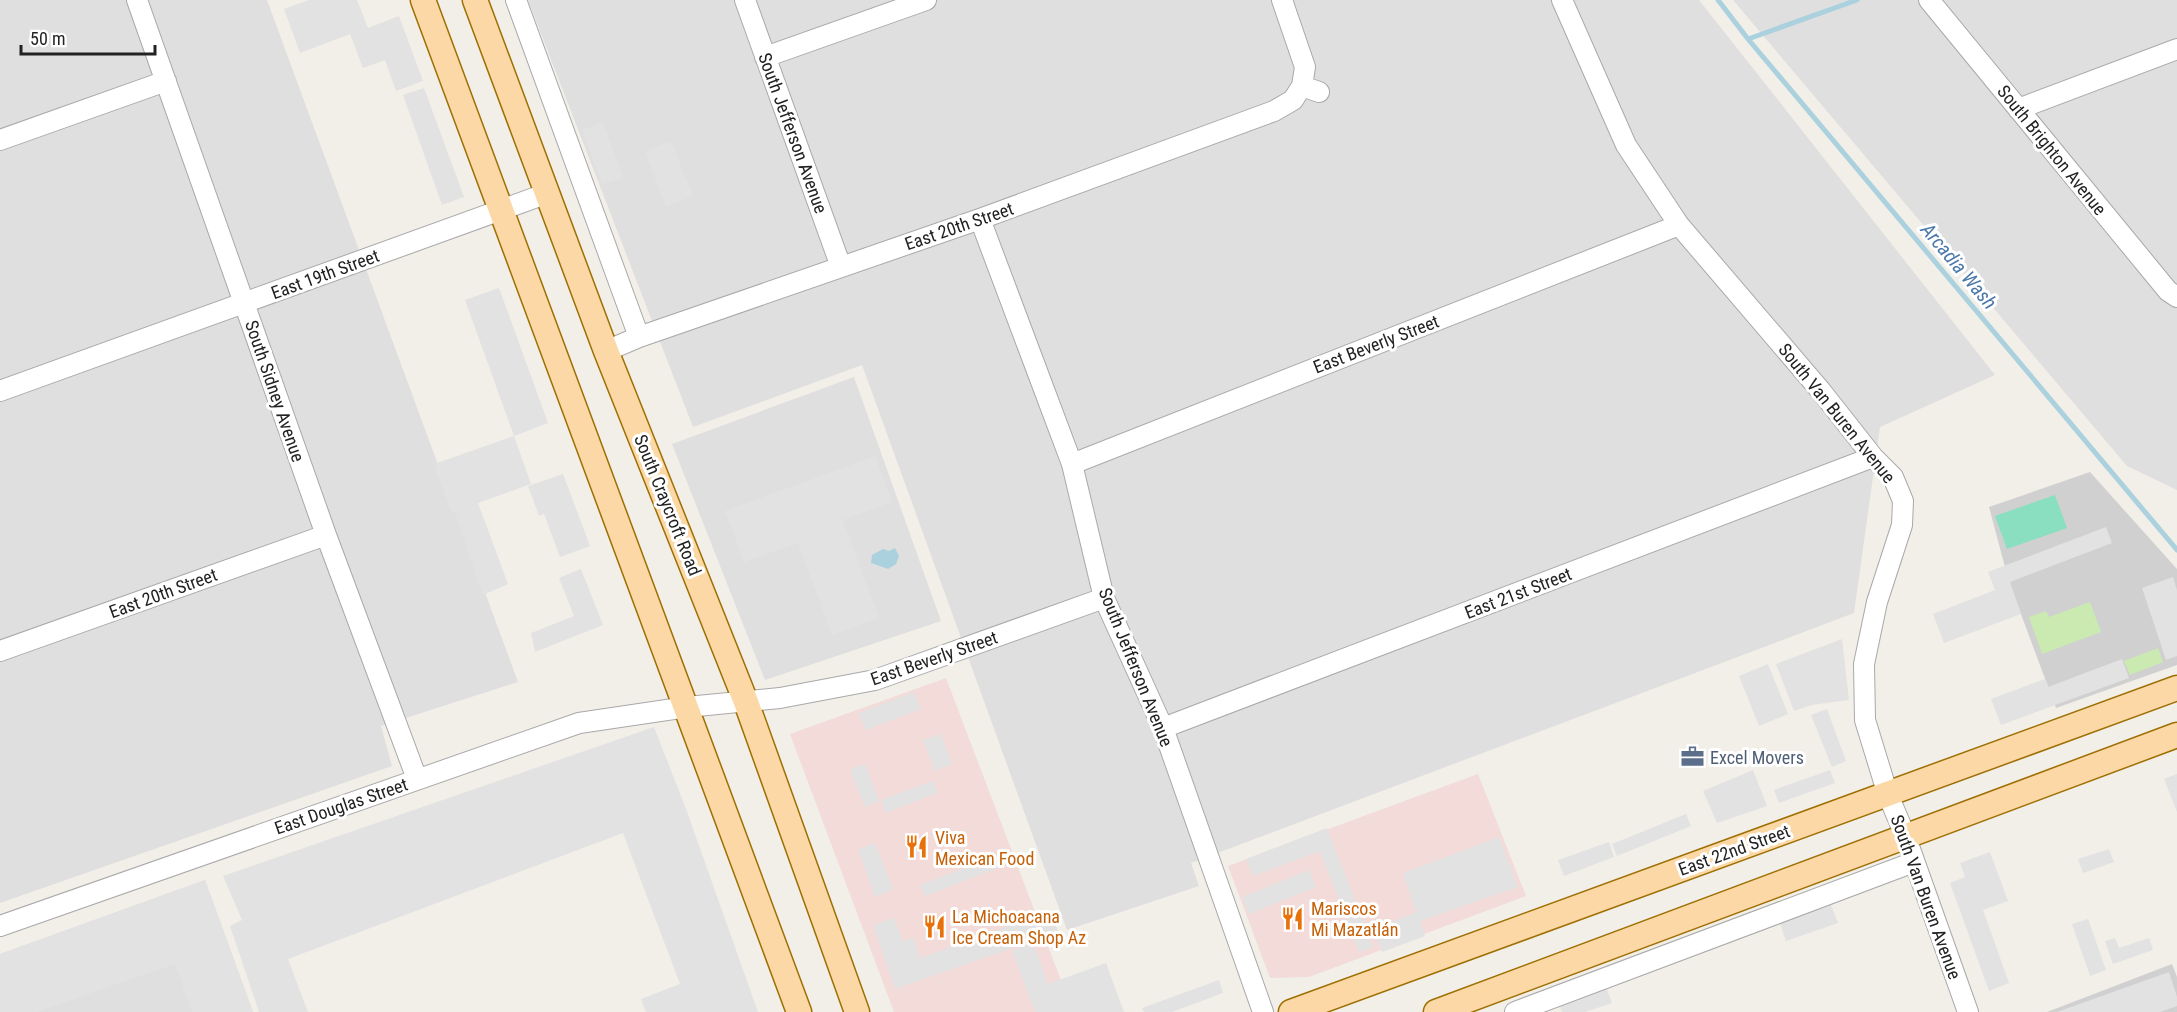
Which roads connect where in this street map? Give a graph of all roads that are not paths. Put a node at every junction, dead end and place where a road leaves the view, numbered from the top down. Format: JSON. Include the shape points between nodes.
{"nodes":[{"id":1,"x":137,"y":0,"type":"edge"},
{"id":2,"x":423,"y":0,"type":"edge"},
{"id":3,"x":475,"y":0,"type":"edge"},
{"id":4,"x":516,"y":0,"type":"edge"},
{"id":5,"x":745,"y":0,"type":"edge"},
{"id":6,"x":926,"y":0,"type":"edge"},
{"id":7,"x":1282,"y":0,"type":"edge"},
{"id":8,"x":1562,"y":0,"type":"edge"},
{"id":9,"x":1929,"y":0,"type":"edge"},
{"id":10,"x":2177,"y":49,"type":"edge"},
{"id":11,"x":765,"y":57,"type":"junction"},
{"id":12,"x":166,"y":81,"type":"junction"},
{"id":13,"x":2018,"y":109,"type":"junction"},
{"id":14,"x":0,"y":140,"type":"edge"},
{"id":15,"x":548,"y":193,"type":"junction"},
{"id":16,"x":502,"y":209,"type":"junction"},
{"id":17,"x":980,"y":219,"type":"junction"},
{"id":18,"x":1679,"y":225,"type":"junction"},
{"id":19,"x":841,"y":267,"type":"junction"},
{"id":20,"x":2177,"y":297,"type":"edge"},
{"id":21,"x":244,"y":304,"type":"junction"},
{"id":22,"x":639,"y":337,"type":"junction"},
{"id":23,"x":606,"y":351,"type":"junction"},
{"id":24,"x":0,"y":391,"type":"edge"},
{"id":25,"x":1873,"y":457,"type":"junction"},
{"id":26,"x":1072,"y":464,"type":"junction"},
{"id":27,"x":326,"y":535,"type":"junction"},
{"id":28,"x":1104,"y":598,"type":"junction"},
{"id":29,"x":0,"y":651,"type":"edge"},
{"id":30,"x":2177,"y":688,"type":"edge"},
{"id":31,"x":746,"y":702,"type":"junction"},
{"id":32,"x":687,"y":707,"type":"junction"},
{"id":33,"x":1163,"y":728,"type":"junction"},
{"id":34,"x":2177,"y":735,"type":"edge"},
{"id":35,"x":417,"y":779,"type":"junction"},
{"id":36,"x":1888,"y":795,"type":"junction"},
{"id":37,"x":1905,"y":835,"type":"junction"},
{"id":38,"x":1914,"y":862,"type":"junction"},
{"id":39,"x":0,"y":926,"type":"edge"},
{"id":40,"x":800,"y":1012,"type":"edge"},
{"id":41,"x":857,"y":1012,"type":"edge"},
{"id":42,"x":1263,"y":1012,"type":"edge"},
{"id":43,"x":1291,"y":1012,"type":"edge"},
{"id":44,"x":1436,"y":1012,"type":"edge"},
{"id":45,"x":1515,"y":1012,"type":"edge"},
{"id":46,"x":1968,"y":1012,"type":"edge"}],
"edges":[{"from":1,"to":12,"type":"street","name":"South Sidney Avenue"},
{"from":2,"to":16,"type":"main road"},
{"from":3,"to":15,"type":"main road","name":"South Craycroft Road"},
{"from":4,"to":22,"type":"street"},
{"from":5,"to":11,"type":"street","name":"South Jefferson Avenue"},
{"from":6,"to":11,"type":"street"},
{"from":7,"to":17,"type":"street","name":"East 20th Street","via":[[1311,89],[1274,111]]},
{"from":8,"to":18,"type":"street","name":"South Van Buren Avenue","via":[[1626,145]]},
{"from":9,"to":13,"type":"street","name":"South Brighton Avenue"},
{"from":10,"to":13,"type":"street"},
{"from":11,"to":19,"type":"street","name":"South Jefferson Avenue"},
{"from":12,"to":14,"type":"street"},
{"from":12,"to":21,"type":"street","name":"South Sidney Avenue"},
{"from":13,"to":20,"type":"street","name":"South Brighton Avenue"},
{"from":15,"to":16,"type":"street","name":"East 19th Street"},
{"from":15,"to":23,"type":"main road","name":"South Craycroft Road"},
{"from":16,"to":21,"type":"street","name":"East 19th Street"},
{"from":16,"to":32,"type":"main road"},
{"from":17,"to":19,"type":"street","name":"East 20th Street"},
{"from":17,"to":26,"type":"street","name":"South Jefferson Avenue"},
{"from":18,"to":25,"type":"street","name":"South Van Buren Avenue"},
{"from":18,"to":26,"type":"street","name":"East Beverly Street"},
{"from":19,"to":22,"type":"street","name":"East 20th Street"},
{"from":21,"to":24,"type":"street","name":"East 19th Street"},
{"from":21,"to":27,"type":"street","name":"South Sidney Avenue"},
{"from":22,"to":23,"type":"street","name":"East 20th Street"},
{"from":23,"to":31,"type":"main road","name":"South Craycroft Road"},
{"from":25,"to":33,"type":"street","name":"East 21st Street"},
{"from":25,"to":36,"type":"street","name":"South Van Buren Avenue","via":[[1893,477],[1904,512],[1877,602],[1863,679],[1865,720]]},
{"from":26,"to":28,"type":"street","name":"South Jefferson Avenue"},
{"from":27,"to":29,"type":"street","name":"East 20th Street"},
{"from":27,"to":35,"type":"street","name":"South Sidney Avenue"},
{"from":28,"to":31,"type":"street","name":"East Beverly Street","via":[[875,680]]},
{"from":28,"to":33,"type":"street","name":"South Jefferson Avenue"},
{"from":30,"to":36,"type":"main road","name":"East 22nd Street"},
{"from":31,"to":32,"type":"street","name":"East Beverly Street"},
{"from":31,"to":41,"type":"main road","name":"South Craycroft Road"},
{"from":32,"to":35,"type":"street","name":"East Douglas Street","via":[[579,723]]},
{"from":32,"to":40,"type":"main road"},
{"from":33,"to":42,"type":"street","name":"South Jefferson Avenue"},
{"from":34,"to":37,"type":"main road"},
{"from":35,"to":39,"type":"street","name":"East Douglas Street"},
{"from":36,"to":37,"type":"street","name":"South Van Buren Avenue"},
{"from":36,"to":43,"type":"main road","name":"East 22nd Street"},
{"from":37,"to":38,"type":"street","name":"South Van Buren Avenue"},
{"from":37,"to":44,"type":"main road"},
{"from":38,"to":45,"type":"street"},
{"from":38,"to":46,"type":"street","name":"South Van Buren Avenue"}]}
